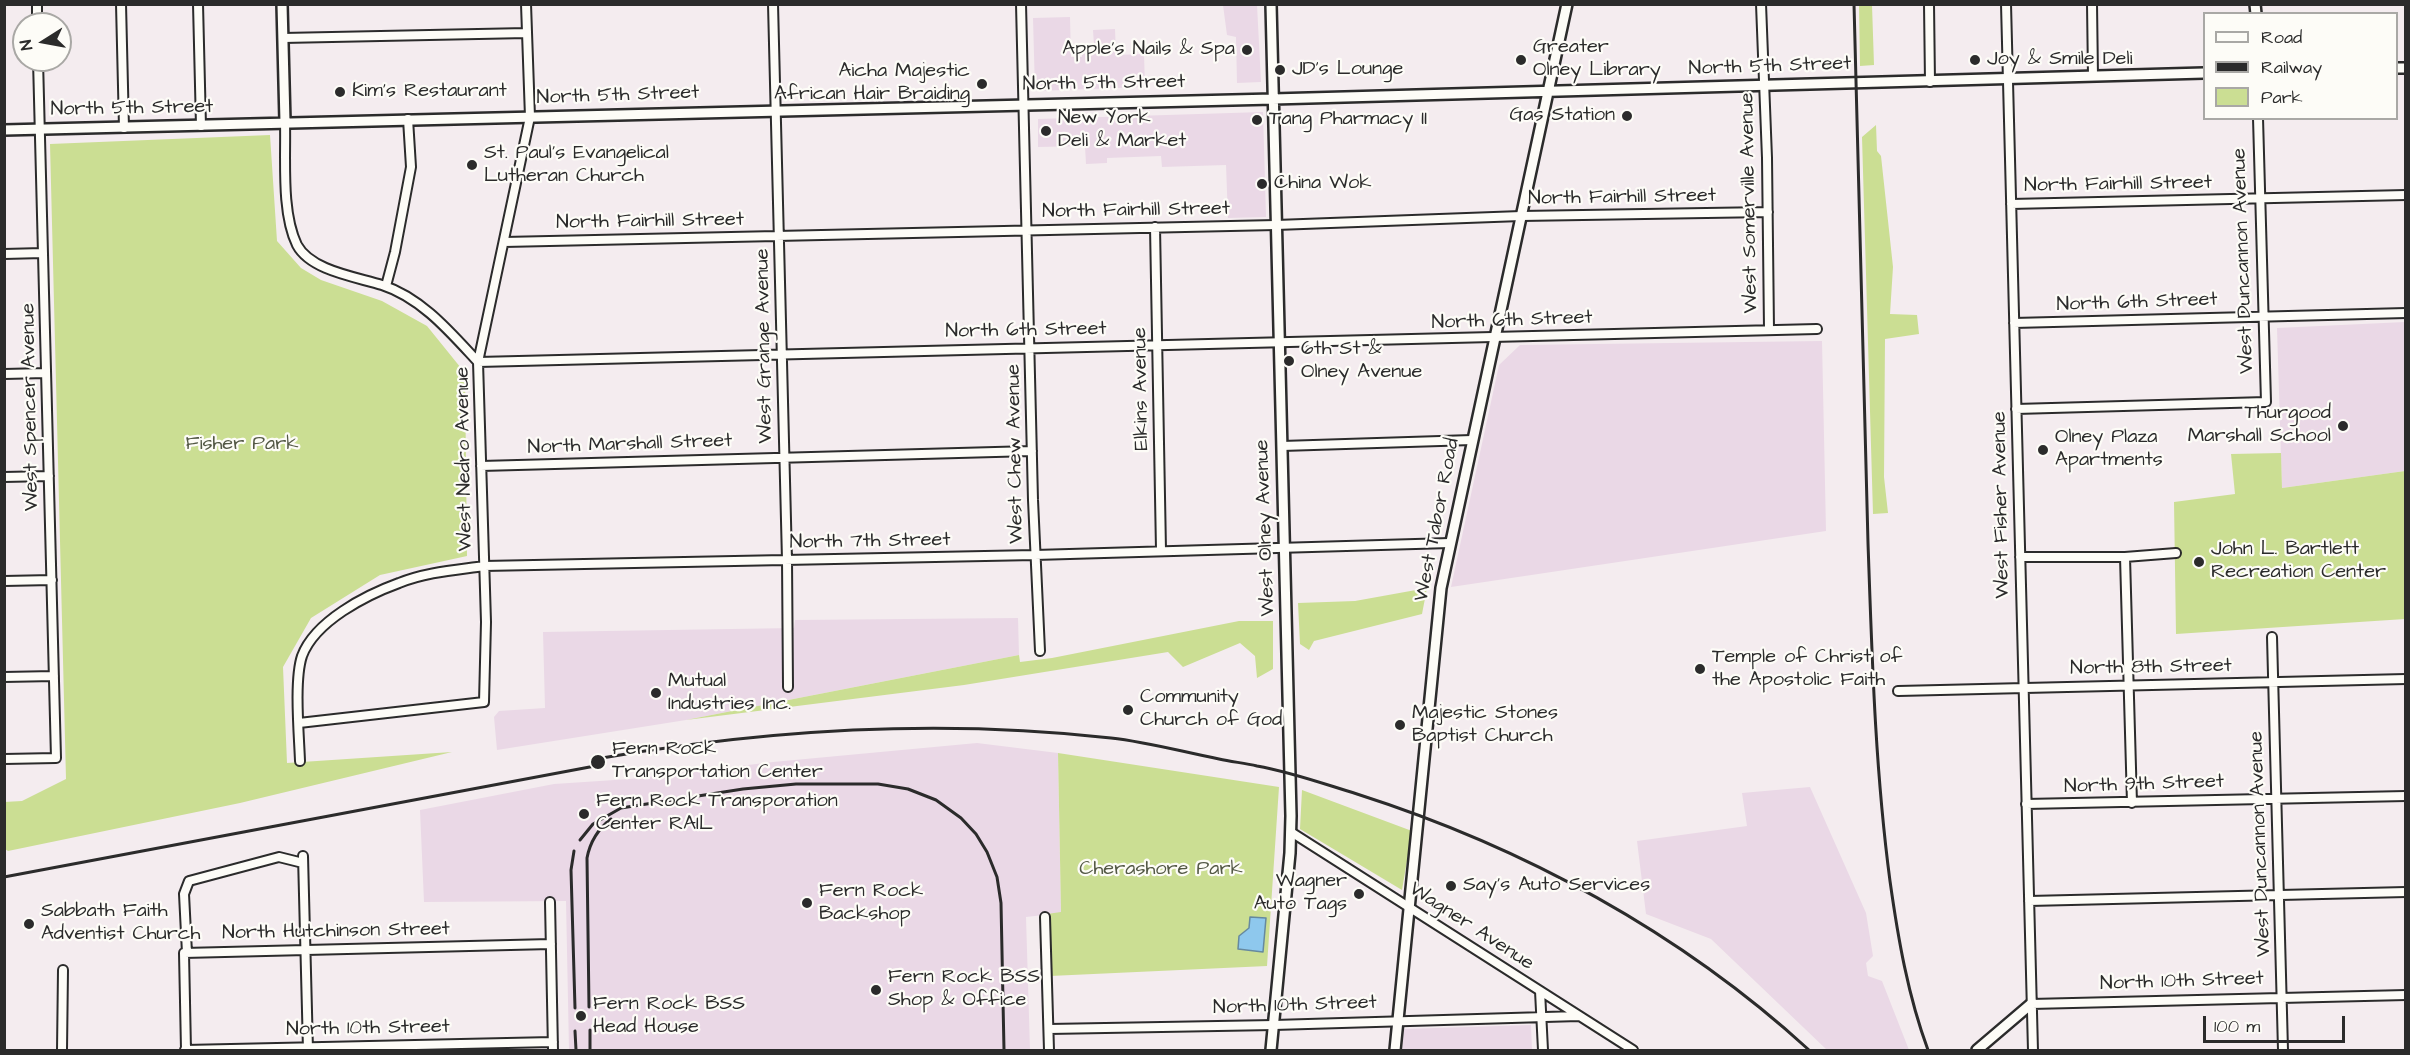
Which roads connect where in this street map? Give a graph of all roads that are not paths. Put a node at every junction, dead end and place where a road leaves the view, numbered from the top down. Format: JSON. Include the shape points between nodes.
{"nodes":[{"id":1,"x":121,"y":4,"type":"edge"},
{"id":2,"x":198,"y":4,"type":"edge"},
{"id":3,"x":282,"y":4,"type":"edge"},
{"id":4,"x":526,"y":4,"type":"edge"},
{"id":5,"x":773,"y":4,"type":"edge"},
{"id":6,"x":1021,"y":4,"type":"edge"},
{"id":7,"x":1271,"y":4,"type":"edge"},
{"id":8,"x":1567,"y":4,"type":"edge"},
{"id":9,"x":1761,"y":4,"type":"edge"},
{"id":10,"x":1929,"y":4,"type":"edge"},
{"id":11,"x":2006,"y":4,"type":"edge"},
{"id":12,"x":2092,"y":4,"type":"edge"},
{"id":13,"x":527,"y":33,"type":"junction"},
{"id":14,"x":282,"y":38,"type":"junction"},
{"id":15,"x":38,"y":72,"type":"edge"},
{"id":16,"x":2203,"y":73,"type":"edge"},
{"id":17,"x":2093,"y":76,"type":"junction"},
{"id":18,"x":2008,"y":79,"type":"junction"},
{"id":19,"x":1930,"y":82,"type":"junction"},
{"id":20,"x":1763,"y":86,"type":"junction"},
{"id":21,"x":1547,"y":91,"type":"junction"},
{"id":22,"x":1273,"y":99,"type":"junction"},
{"id":23,"x":1024,"y":104,"type":"junction"},
{"id":24,"x":776,"y":110,"type":"junction"},
{"id":25,"x":530,"y":117,"type":"junction"},
{"id":26,"x":408,"y":120,"type":"junction"},
{"id":27,"x":2259,"y":120,"type":"edge"},
{"id":28,"x":285,"y":122,"type":"junction"},
{"id":29,"x":201,"y":126,"type":"junction"},
{"id":30,"x":124,"y":128,"type":"junction"},
{"id":31,"x":40,"y":129,"type":"junction"},
{"id":32,"x":4,"y":130,"type":"edge"},
{"id":33,"x":2406,"y":195,"type":"edge"},
{"id":34,"x":2261,"y":198,"type":"junction"},
{"id":35,"x":2011,"y":204,"type":"junction"},
{"id":36,"x":1768,"y":212,"type":"junction"},
{"id":37,"x":1521,"y":216,"type":"junction"},
{"id":38,"x":1276,"y":225,"type":"junction"},
{"id":39,"x":1155,"y":227,"type":"junction"},
{"id":40,"x":1026,"y":230,"type":"junction"},
{"id":41,"x":779,"y":236,"type":"junction"},
{"id":42,"x":504,"y":242,"type":"junction"},
{"id":43,"x":43,"y":253,"type":"junction"},
{"id":44,"x":4,"y":254,"type":"edge"},
{"id":45,"x":386,"y":286,"type":"junction"},
{"id":46,"x":2406,"y":313,"type":"edge"},
{"id":47,"x":2264,"y":316,"type":"junction"},
{"id":48,"x":2014,"y":323,"type":"junction"},
{"id":49,"x":1769,"y":329,"type":"junction"},
{"id":50,"x":1817,"y":329,"type":"dead end"},
{"id":51,"x":1496,"y":338,"type":"junction"},
{"id":52,"x":1279,"y":343,"type":"junction"},
{"id":53,"x":1157,"y":344,"type":"junction"},
{"id":54,"x":1029,"y":348,"type":"junction"},
{"id":55,"x":780,"y":353,"type":"junction"},
{"id":56,"x":478,"y":362,"type":"junction"},
{"id":57,"x":46,"y":373,"type":"junction"},
{"id":58,"x":4,"y":374,"type":"edge"},
{"id":59,"x":2016,"y":409,"type":"junction"},
{"id":60,"x":1472,"y":440,"type":"junction"},
{"id":61,"x":1282,"y":446,"type":"junction"},
{"id":62,"x":1032,"y":451,"type":"junction"},
{"id":63,"x":784,"y":457,"type":"junction"},
{"id":64,"x":481,"y":466,"type":"junction"},
{"id":65,"x":49,"y":476,"type":"junction"},
{"id":66,"x":4,"y":477,"type":"edge"},
{"id":67,"x":1450,"y":543,"type":"junction"},
{"id":68,"x":1284,"y":548,"type":"junction"},
{"id":69,"x":1161,"y":550,"type":"junction"},
{"id":70,"x":2176,"y":553,"type":"dead end"},
{"id":71,"x":1035,"y":555,"type":"junction"},
{"id":72,"x":2125,"y":556,"type":"junction"},
{"id":73,"x":2020,"y":557,"type":"junction"},
{"id":74,"x":787,"y":560,"type":"junction"},
{"id":75,"x":484,"y":566,"type":"junction"},
{"id":76,"x":52,"y":580,"type":"junction"},
{"id":77,"x":4,"y":581,"type":"edge"},
{"id":78,"x":2272,"y":637,"type":"dead end"},
{"id":79,"x":1040,"y":651,"type":"dead end"},
{"id":80,"x":54,"y":676,"type":"junction"},
{"id":81,"x":4,"y":677,"type":"edge"},
{"id":82,"x":2406,"y":679,"type":"edge"},
{"id":83,"x":2274,"y":682,"type":"junction"},
{"id":84,"x":2128,"y":685,"type":"junction"},
{"id":85,"x":788,"y":687,"type":"dead end"},
{"id":86,"x":2023,"y":688,"type":"junction"},
{"id":87,"x":1898,"y":691,"type":"dead end"},
{"id":88,"x":299,"y":723,"type":"junction"},
{"id":89,"x":4,"y":759,"type":"edge"},
{"id":90,"x":300,"y":761,"type":"dead end"},
{"id":91,"x":2406,"y":796,"type":"edge"},
{"id":92,"x":2278,"y":797,"type":"junction"},
{"id":93,"x":2132,"y":803,"type":"junction"},
{"id":94,"x":2026,"y":804,"type":"junction"},
{"id":95,"x":1291,"y":832,"type":"junction"},
{"id":96,"x":2406,"y":892,"type":"edge"},
{"id":97,"x":2280,"y":895,"type":"junction"},
{"id":98,"x":2029,"y":900,"type":"junction"},
{"id":99,"x":550,"y":902,"type":"dead end"},
{"id":100,"x":1408,"y":907,"type":"junction"},
{"id":101,"x":1045,"y":917,"type":"dead end"},
{"id":102,"x":551,"y":944,"type":"junction"},
{"id":103,"x":305,"y":950,"type":"junction"},
{"id":104,"x":188,"y":952,"type":"junction"},
{"id":105,"x":63,"y":970,"type":"dead end"},
{"id":106,"x":1540,"y":991,"type":"junction"},
{"id":107,"x":2406,"y":995,"type":"edge"},
{"id":108,"x":2283,"y":997,"type":"junction"},
{"id":109,"x":2031,"y":1004,"type":"junction"},
{"id":110,"x":1579,"y":1016,"type":"junction"},
{"id":111,"x":1541,"y":1017,"type":"junction"},
{"id":112,"x":1397,"y":1021,"type":"junction"},
{"id":113,"x":1274,"y":1025,"type":"junction"},
{"id":114,"x":1049,"y":1029,"type":"junction"},
{"id":115,"x":553,"y":1046,"type":"edge"},
{"id":116,"x":308,"y":1049,"type":"edge"},
{"id":117,"x":62,"y":1050,"type":"edge"},
{"id":118,"x":186,"y":1050,"type":"edge"},
{"id":119,"x":1049,"y":1050,"type":"edge"},
{"id":120,"x":1272,"y":1050,"type":"edge"},
{"id":121,"x":1395,"y":1050,"type":"edge"},
{"id":122,"x":1543,"y":1050,"type":"edge"},
{"id":123,"x":1633,"y":1050,"type":"edge"},
{"id":124,"x":1977,"y":1050,"type":"edge"},
{"id":125,"x":2033,"y":1050,"type":"edge"},
{"id":126,"x":2283,"y":1050,"type":"edge"}],
"edges":[{"from":1,"to":30,"type":"street"},
{"from":2,"to":29,"type":"street"},
{"from":3,"to":14,"type":"street"},
{"from":4,"to":13,"type":"street","name":"West Nedro Avenue"},
{"from":5,"to":24,"type":"street","name":"West Grange Avenue"},
{"from":6,"to":23,"type":"street","name":"West Chew Avenue"},
{"from":7,"to":22,"type":"street","name":"West Olney Avenue"},
{"from":8,"to":21,"type":"street","name":"West Tabor Road"},
{"from":9,"to":20,"type":"street","name":"West Somerville Avenue"},
{"from":10,"to":19,"type":"street"},
{"from":11,"to":18,"type":"street","name":"West Fisher Avenue"},
{"from":12,"to":17,"type":"street"},
{"from":13,"to":14,"type":"street"},
{"from":13,"to":25,"type":"street","name":"West Nedro Avenue"},
{"from":14,"to":28,"type":"street"},
{"from":15,"to":31,"type":"street","name":"West Spencer Avenue"},
{"from":16,"to":17,"type":"street","name":"North 5th Street"},
{"from":17,"to":18,"type":"street","name":"North 5th Street"},
{"from":18,"to":19,"type":"street","name":"North 5th Street"},
{"from":18,"to":35,"type":"street","name":"West Fisher Avenue"},
{"from":19,"to":20,"type":"street","name":"North 5th Street"},
{"from":20,"to":21,"type":"street","name":"North 5th Street"},
{"from":20,"to":36,"type":"street","name":"West Somerville Avenue"},
{"from":21,"to":22,"type":"street","name":"North 5th Street"},
{"from":21,"to":37,"type":"street","name":"West Tabor Road"},
{"from":22,"to":23,"type":"street","name":"North 5th Street"},
{"from":22,"to":38,"type":"street","name":"West Olney Avenue"},
{"from":23,"to":24,"type":"street","name":"North 5th Street"},
{"from":23,"to":40,"type":"street","name":"West Chew Avenue"},
{"from":24,"to":25,"type":"street","name":"North 5th Street"},
{"from":24,"to":41,"type":"street","name":"West Grange Avenue"},
{"from":25,"to":26,"type":"street","name":"North 5th Street"},
{"from":25,"to":42,"type":"street","name":"West Nedro Avenue"},
{"from":26,"to":28,"type":"street","name":"North 5th Street"},
{"from":26,"to":45,"type":"street","via":[[411,167]]},
{"from":27,"to":34,"type":"street","name":"West Duncannon Avenue"},
{"from":28,"to":29,"type":"street","name":"North 5th Street"},
{"from":28,"to":45,"type":"street","via":[[289,225],[299,248],[321,267]]},
{"from":29,"to":30,"type":"street","name":"North 5th Street"},
{"from":30,"to":31,"type":"street","name":"North 5th Street"},
{"from":31,"to":32,"type":"street","name":"North 5th Street"},
{"from":31,"to":43,"type":"street","name":"West Spencer Avenue"},
{"from":33,"to":34,"type":"street","name":"North Fairhill Street"},
{"from":34,"to":35,"type":"street","name":"North Fairhill Street"},
{"from":34,"to":47,"type":"street","name":"West Duncannon Avenue"},
{"from":35,"to":48,"type":"street","name":"West Fisher Avenue"},
{"from":36,"to":37,"type":"street","name":"North Fairhill Street"},
{"from":36,"to":49,"type":"street","name":"West Somerville Avenue"},
{"from":37,"to":38,"type":"street","name":"North Fairhill Street"},
{"from":37,"to":51,"type":"street","name":"West Tabor Road"},
{"from":38,"to":39,"type":"street","name":"North Fairhill Street"},
{"from":38,"to":52,"type":"street","name":"West Olney Avenue"},
{"from":39,"to":40,"type":"street","name":"North Fairhill Street"},
{"from":39,"to":53,"type":"street","name":"Elkins Avenue"},
{"from":40,"to":41,"type":"street","name":"North Fairhill Street"},
{"from":40,"to":54,"type":"street","name":"West Chew Avenue"},
{"from":41,"to":42,"type":"street","name":"North Fairhill Street"},
{"from":41,"to":55,"type":"street","name":"West Grange Avenue"},
{"from":42,"to":56,"type":"street","name":"West Nedro Avenue"},
{"from":43,"to":44,"type":"street"},
{"from":43,"to":57,"type":"street","name":"West Spencer Avenue"},
{"from":45,"to":56,"type":"street","via":[[439,321]]},
{"from":46,"to":47,"type":"street","name":"North 6th Street"},
{"from":47,"to":48,"type":"street","name":"North 6th Street"},
{"from":47,"to":59,"type":"street","name":"West Duncannon Avenue","via":[[2266,402]]},
{"from":48,"to":59,"type":"street","name":"West Fisher Avenue"},
{"from":49,"to":50,"type":"street","name":"North 6th Street"},
{"from":49,"to":51,"type":"street","name":"North 6th Street"},
{"from":51,"to":52,"type":"street","name":"North 6th Street"},
{"from":51,"to":60,"type":"street","name":"West Tabor Road"},
{"from":52,"to":53,"type":"street","name":"North 6th Street"},
{"from":52,"to":61,"type":"street","name":"West Olney Avenue"},
{"from":53,"to":54,"type":"street","name":"North 6th Street"},
{"from":53,"to":69,"type":"street","name":"Elkins Avenue"},
{"from":54,"to":55,"type":"street","name":"North 6th Street"},
{"from":54,"to":62,"type":"street","name":"West Chew Avenue"},
{"from":55,"to":56,"type":"street","name":"North 6th Street"},
{"from":55,"to":63,"type":"street","name":"West Grange Avenue"},
{"from":56,"to":64,"type":"street","name":"West Nedro Avenue"},
{"from":57,"to":58,"type":"street"},
{"from":57,"to":65,"type":"street","name":"West Spencer Avenue"},
{"from":59,"to":73,"type":"street","name":"West Fisher Avenue"},
{"from":60,"to":61,"type":"street"},
{"from":60,"to":67,"type":"street","name":"West Tabor Road"},
{"from":61,"to":68,"type":"street","name":"West Olney Avenue"},
{"from":62,"to":63,"type":"street","name":"North Marshall Street"},
{"from":62,"to":71,"type":"street","name":"West Chew Avenue"},
{"from":63,"to":64,"type":"street","name":"North Marshall Street"},
{"from":63,"to":74,"type":"street","name":"West Grange Avenue"},
{"from":64,"to":75,"type":"street","name":"West Nedro Avenue"},
{"from":65,"to":66,"type":"street"},
{"from":65,"to":76,"type":"street","name":"West Spencer Avenue"},
{"from":67,"to":68,"type":"street","name":"North 7th Street"},
{"from":67,"to":100,"type":"street","name":"West Tabor Road","via":[[1436,620]]},
{"from":68,"to":69,"type":"street","name":"North 7th Street"},
{"from":68,"to":95,"type":"street","name":"West Olney Avenue"},
{"from":69,"to":71,"type":"street","name":"North 7th Street"},
{"from":70,"to":72,"type":"street"},
{"from":71,"to":74,"type":"street","name":"North 7th Street"},
{"from":71,"to":79,"type":"street","name":"West Chew Avenue"},
{"from":72,"to":73,"type":"street"},
{"from":72,"to":84,"type":"street"},
{"from":73,"to":86,"type":"street","name":"West Fisher Avenue"},
{"from":74,"to":75,"type":"street","name":"North 7th Street"},
{"from":74,"to":85,"type":"street","name":"West Grange Avenue"},
{"from":75,"to":88,"type":"street","name":"North 7th Street","via":[[400,582],[349,607],[322,626],[302,656]]},
{"from":75,"to":88,"type":"street","name":"West Nedro Avenue","via":[[484,702]]},
{"from":76,"to":77,"type":"street"},
{"from":76,"to":80,"type":"street","name":"West Spencer Avenue"},
{"from":78,"to":83,"type":"street","name":"West Duncannon Avenue"},
{"from":80,"to":81,"type":"street"},
{"from":80,"to":89,"type":"street","name":"West Spencer Avenue","via":[[56,758]]},
{"from":82,"to":83,"type":"street","name":"North 8th Street"},
{"from":83,"to":84,"type":"street","name":"North 8th Street"},
{"from":83,"to":92,"type":"street","name":"West Duncannon Avenue"},
{"from":84,"to":86,"type":"street","name":"North 8th Street"},
{"from":84,"to":93,"type":"street"},
{"from":86,"to":87,"type":"street","name":"North 8th Street"},
{"from":86,"to":94,"type":"street","name":"West Fisher Avenue"},
{"from":88,"to":90,"type":"street","name":"North 7th Street"},
{"from":91,"to":92,"type":"street","name":"North 9th Street"},
{"from":92,"to":93,"type":"street","name":"North 9th Street"},
{"from":92,"to":97,"type":"street","name":"West Duncannon Avenue"},
{"from":93,"to":94,"type":"street","name":"North 9th Street"},
{"from":94,"to":98,"type":"street","name":"West Fisher Avenue"},
{"from":95,"to":100,"type":"street","name":"Wagner Avenue"},
{"from":95,"to":113,"type":"street","name":"West Olney Avenue"},
{"from":96,"to":97,"type":"street"},
{"from":97,"to":98,"type":"street"},
{"from":97,"to":108,"type":"street","name":"West Duncannon Avenue"},
{"from":98,"to":109,"type":"street","name":"West Fisher Avenue"},
{"from":99,"to":102,"type":"street"},
{"from":100,"to":106,"type":"street","name":"Wagner Avenue"},
{"from":100,"to":112,"type":"street","name":"West Tabor Road"},
{"from":101,"to":114,"type":"street"},
{"from":102,"to":103,"type":"street","name":"North Hutchinson Street"},
{"from":102,"to":115,"type":"street"},
{"from":103,"to":104,"type":"street","name":"North Hutchinson Street"},
{"from":103,"to":104,"type":"street","via":[[303,859],[279,857],[189,881],[184,894]]},
{"from":103,"to":116,"type":"street"},
{"from":104,"to":118,"type":"street","via":[[184,953]]},
{"from":105,"to":117,"type":"street"},
{"from":106,"to":110,"type":"street","name":"Wagner Avenue"},
{"from":106,"to":111,"type":"street"},
{"from":107,"to":108,"type":"street","name":"North 10th Street"},
{"from":108,"to":109,"type":"street","name":"North 10th Street"},
{"from":108,"to":126,"type":"street","name":"West Duncannon Avenue"},
{"from":109,"to":124,"type":"street"},
{"from":109,"to":125,"type":"street","name":"West Fisher Avenue"},
{"from":110,"to":111,"type":"street","name":"North 10th Street"},
{"from":110,"to":123,"type":"street","name":"Wagner Avenue"},
{"from":111,"to":112,"type":"street","name":"North 10th Street"},
{"from":111,"to":122,"type":"street"},
{"from":112,"to":113,"type":"street","name":"North 10th Street"},
{"from":112,"to":121,"type":"street","name":"West Tabor Road"},
{"from":113,"to":114,"type":"street","name":"North 10th Street"},
{"from":113,"to":120,"type":"street","name":"West Olney Avenue"},
{"from":114,"to":119,"type":"street"},
{"from":115,"to":116,"type":"street","name":"North 10th Street"},
{"from":116,"to":118,"type":"street","name":"North 10th Street"}]}
